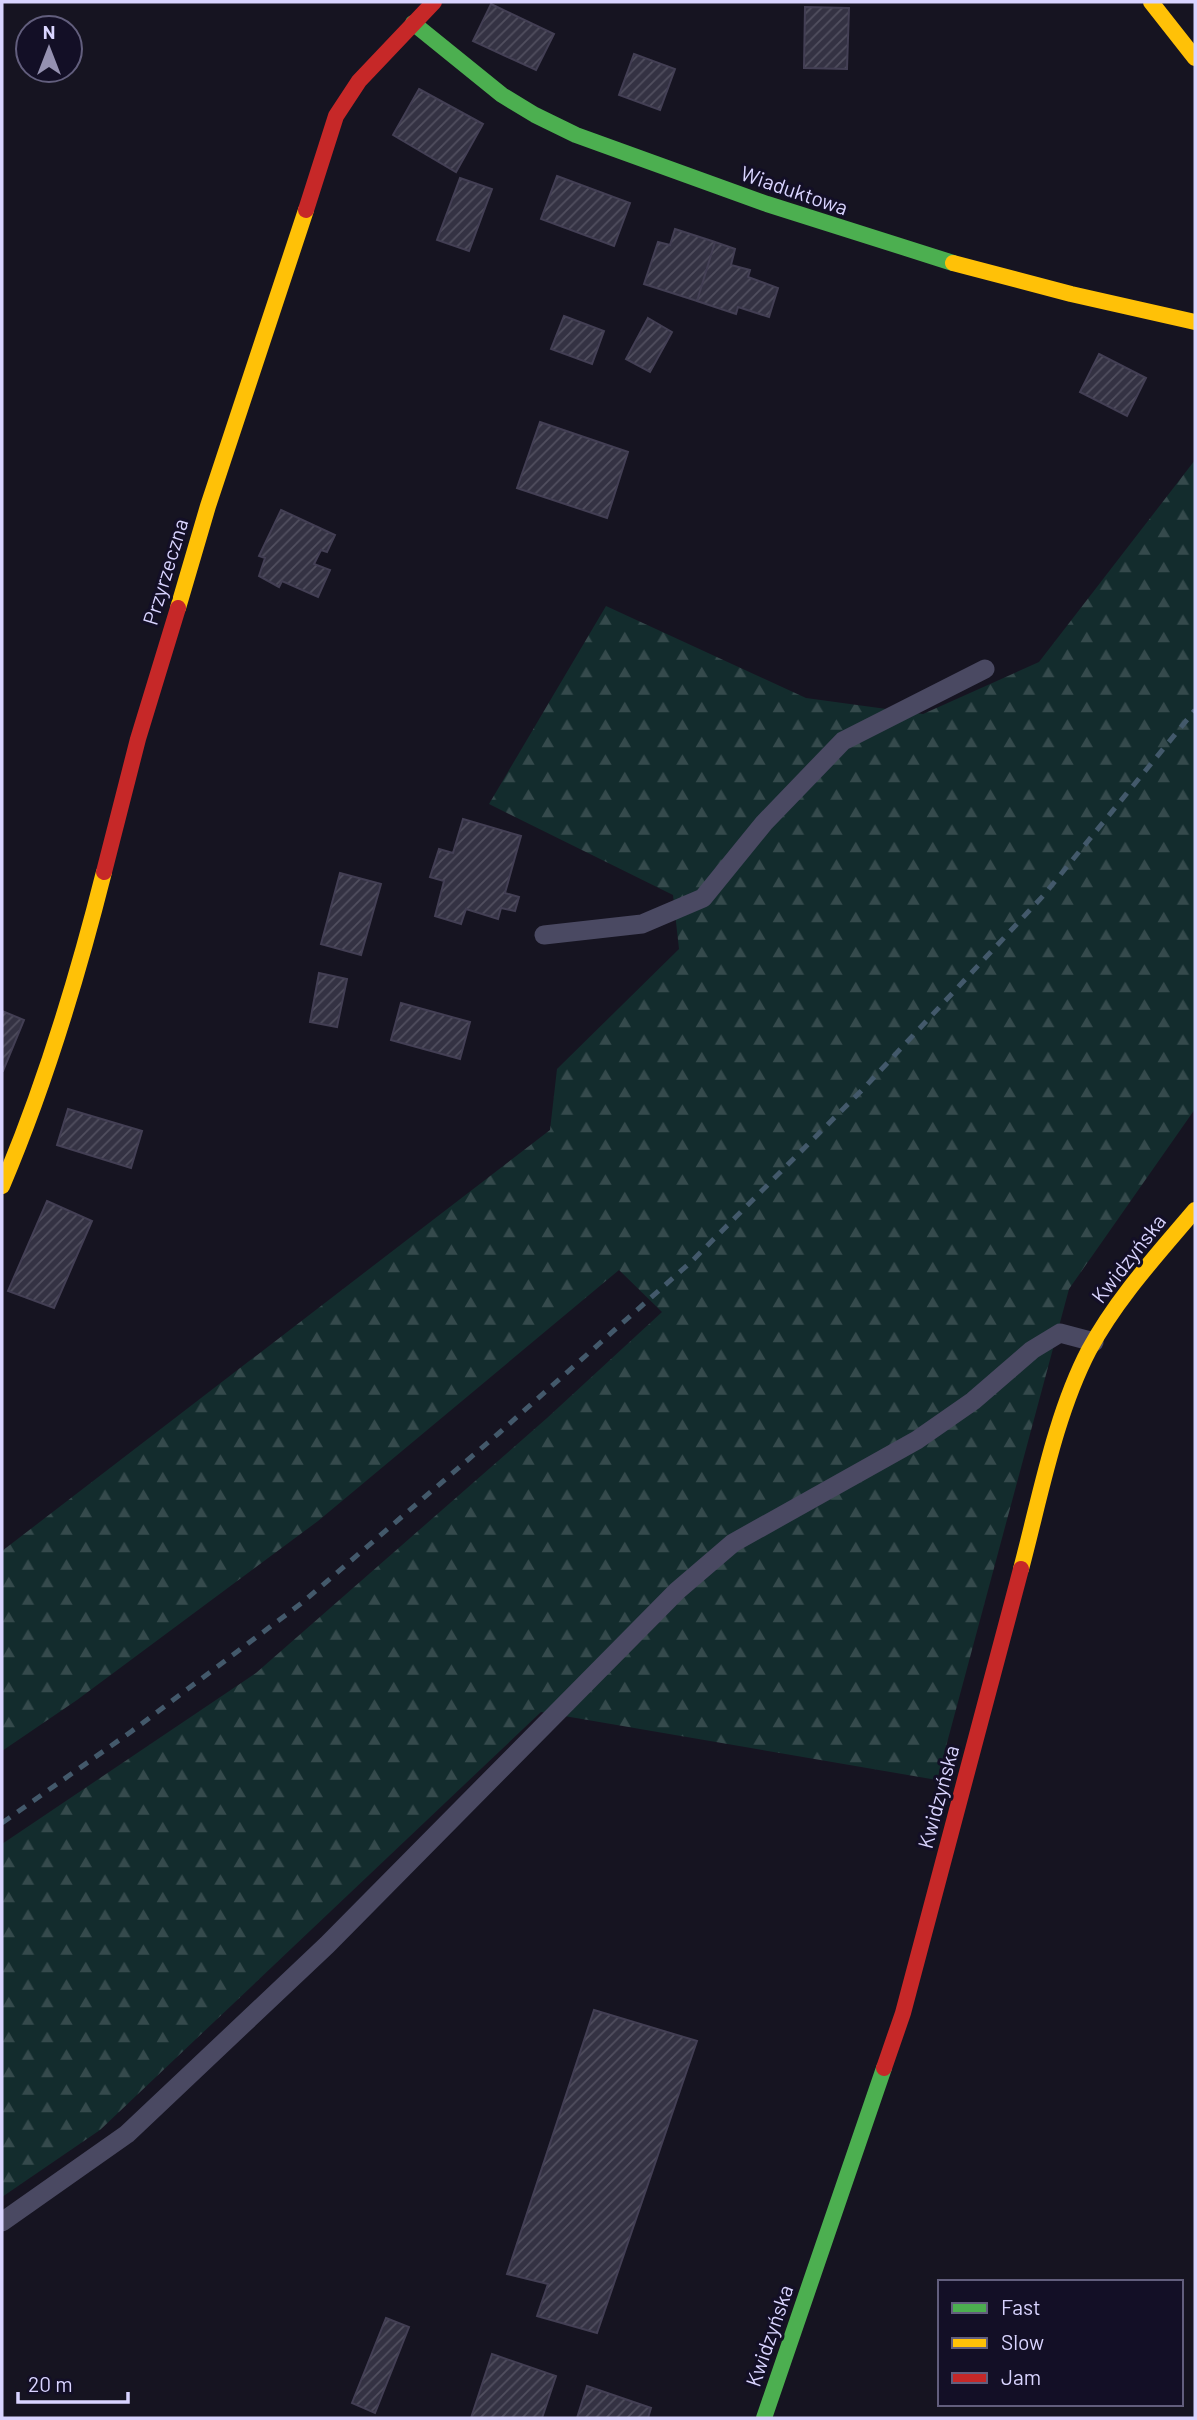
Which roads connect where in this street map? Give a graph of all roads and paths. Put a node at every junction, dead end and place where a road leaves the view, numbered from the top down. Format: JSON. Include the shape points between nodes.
{"nodes":[{"id":1,"x":434,"y":2,"type":"edge"},
{"id":2,"x":1151,"y":2,"type":"edge"},
{"id":3,"x":413,"y":23,"type":"junction"},
{"id":4,"x":1195,"y":58,"type":"edge"},
{"id":5,"x":1195,"y":322,"type":"edge"},
{"id":6,"x":985,"y":669,"type":"dead end"},
{"id":7,"x":544,"y":935,"type":"dead end"},
{"id":8,"x":2,"y":1186,"type":"edge"},
{"id":9,"x":1195,"y":1210,"type":"edge"},
{"id":10,"x":1094,"y":1342,"type":"junction"},
{"id":11,"x":2,"y":2222,"type":"edge"},
{"id":12,"x":764,"y":2418,"type":"edge"}],
"edges":[{"from":1,"to":3,"type":"street","name":"Przyrzeczna"},
{"from":2,"to":4,"type":"street"},
{"from":3,"to":5,"type":"street","name":"Wiaduktowa","via":[[485,83],[536,117],[601,145],[792,214],[982,272]]},
{"from":3,"to":8,"type":"street","name":"Przyrzeczna","via":[[359,81],[336,117],[208,506],[138,739],[77,978]]},
{"from":6,"to":7,"type":"lane","via":[[843,741],[764,823],[704,898],[642,923]]},
{"from":9,"to":10,"type":"street","name":"Kwidzyńska","via":[[1144,1270]]},
{"from":10,"to":11,"type":"lane","via":[[1060,1333],[917,1440],[733,1544],[707,1564],[327,1945],[127,2134]]},
{"from":10,"to":12,"type":"street","name":"Kwidzyńska","via":[[1051,1455],[903,2013]]}]}
